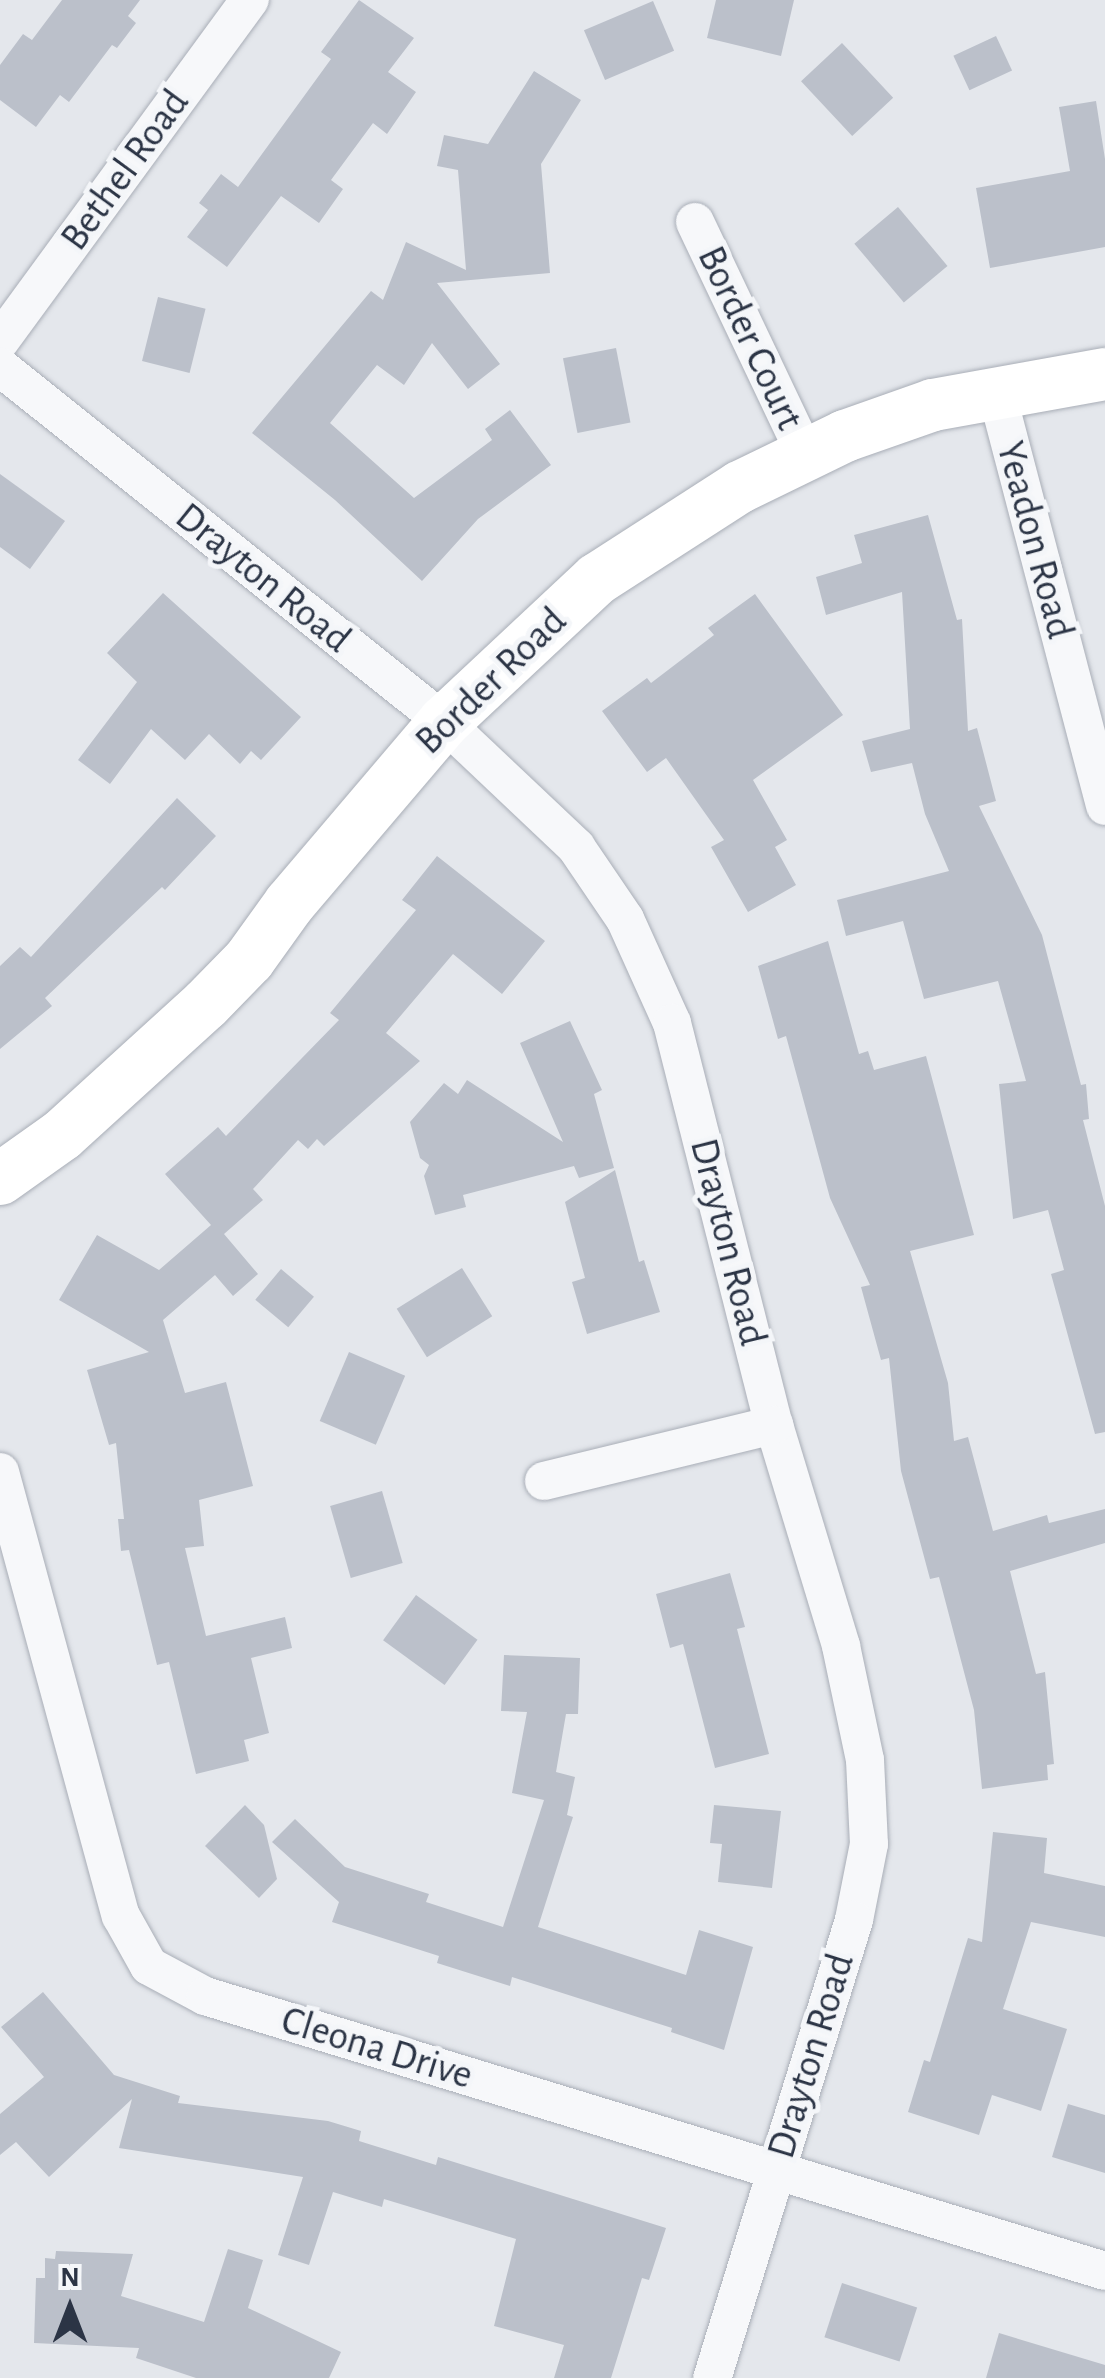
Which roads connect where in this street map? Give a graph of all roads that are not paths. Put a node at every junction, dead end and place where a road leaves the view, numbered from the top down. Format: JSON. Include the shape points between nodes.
{"nodes":[{"id":1,"x":250,"y":0,"type":"edge"},
{"id":2,"x":694,"y":222,"type":"dead end"},
{"id":3,"x":0,"y":341,"type":"edge"},
{"id":4,"x":0,"y":368,"type":"edge"},
{"id":5,"x":1105,"y":374,"type":"edge"},
{"id":6,"x":996,"y":390,"type":"junction"},
{"id":7,"x":805,"y":454,"type":"junction"},
{"id":8,"x":444,"y":722,"type":"junction"},
{"id":9,"x":1105,"y":806,"type":"edge"},
{"id":10,"x":0,"y":1179,"type":"edge"},
{"id":11,"x":774,"y":1425,"type":"junction"},
{"id":12,"x":0,"y":1472,"type":"edge"},
{"id":13,"x":544,"y":1481,"type":"dead end"},
{"id":14,"x":776,"y":2170,"type":"junction"},
{"id":15,"x":1105,"y":2271,"type":"edge"},
{"id":16,"x":712,"y":2378,"type":"edge"}],
"edges":[{"from":1,"to":3,"type":"street","name":"Bethel Road"},
{"from":2,"to":7,"type":"street","name":"Border Court"},
{"from":4,"to":8,"type":"street","name":"Drayton Road"},
{"from":5,"to":6,"type":"street","name":"Border Road"},
{"from":6,"to":7,"type":"street","name":"Border Road","via":[[933,404]]},
{"from":6,"to":9,"type":"street","name":"Yeadon Road"},
{"from":7,"to":8,"type":"street","name":"Border Road","via":[[707,506],[598,578]]},
{"from":8,"to":10,"type":"street","name":"Border Road","via":[[249,960],[62,1135]]},
{"from":8,"to":11,"type":"street","name":"Drayton Road","via":[[576,846],[625,919],[672,1023]]},
{"from":11,"to":13,"type":"street"},
{"from":11,"to":14,"type":"street","name":"Drayton Road","via":[[841,1646],[865,1760],[869,1844],[854,1920]]},
{"from":12,"to":14,"type":"street","name":"Cleona Drive","via":[[122,1916],[149,1966],[205,1996]]},
{"from":14,"to":15,"type":"street","name":"Cleona Drive"},
{"from":14,"to":16,"type":"street","name":"Drayton Road"}]}
